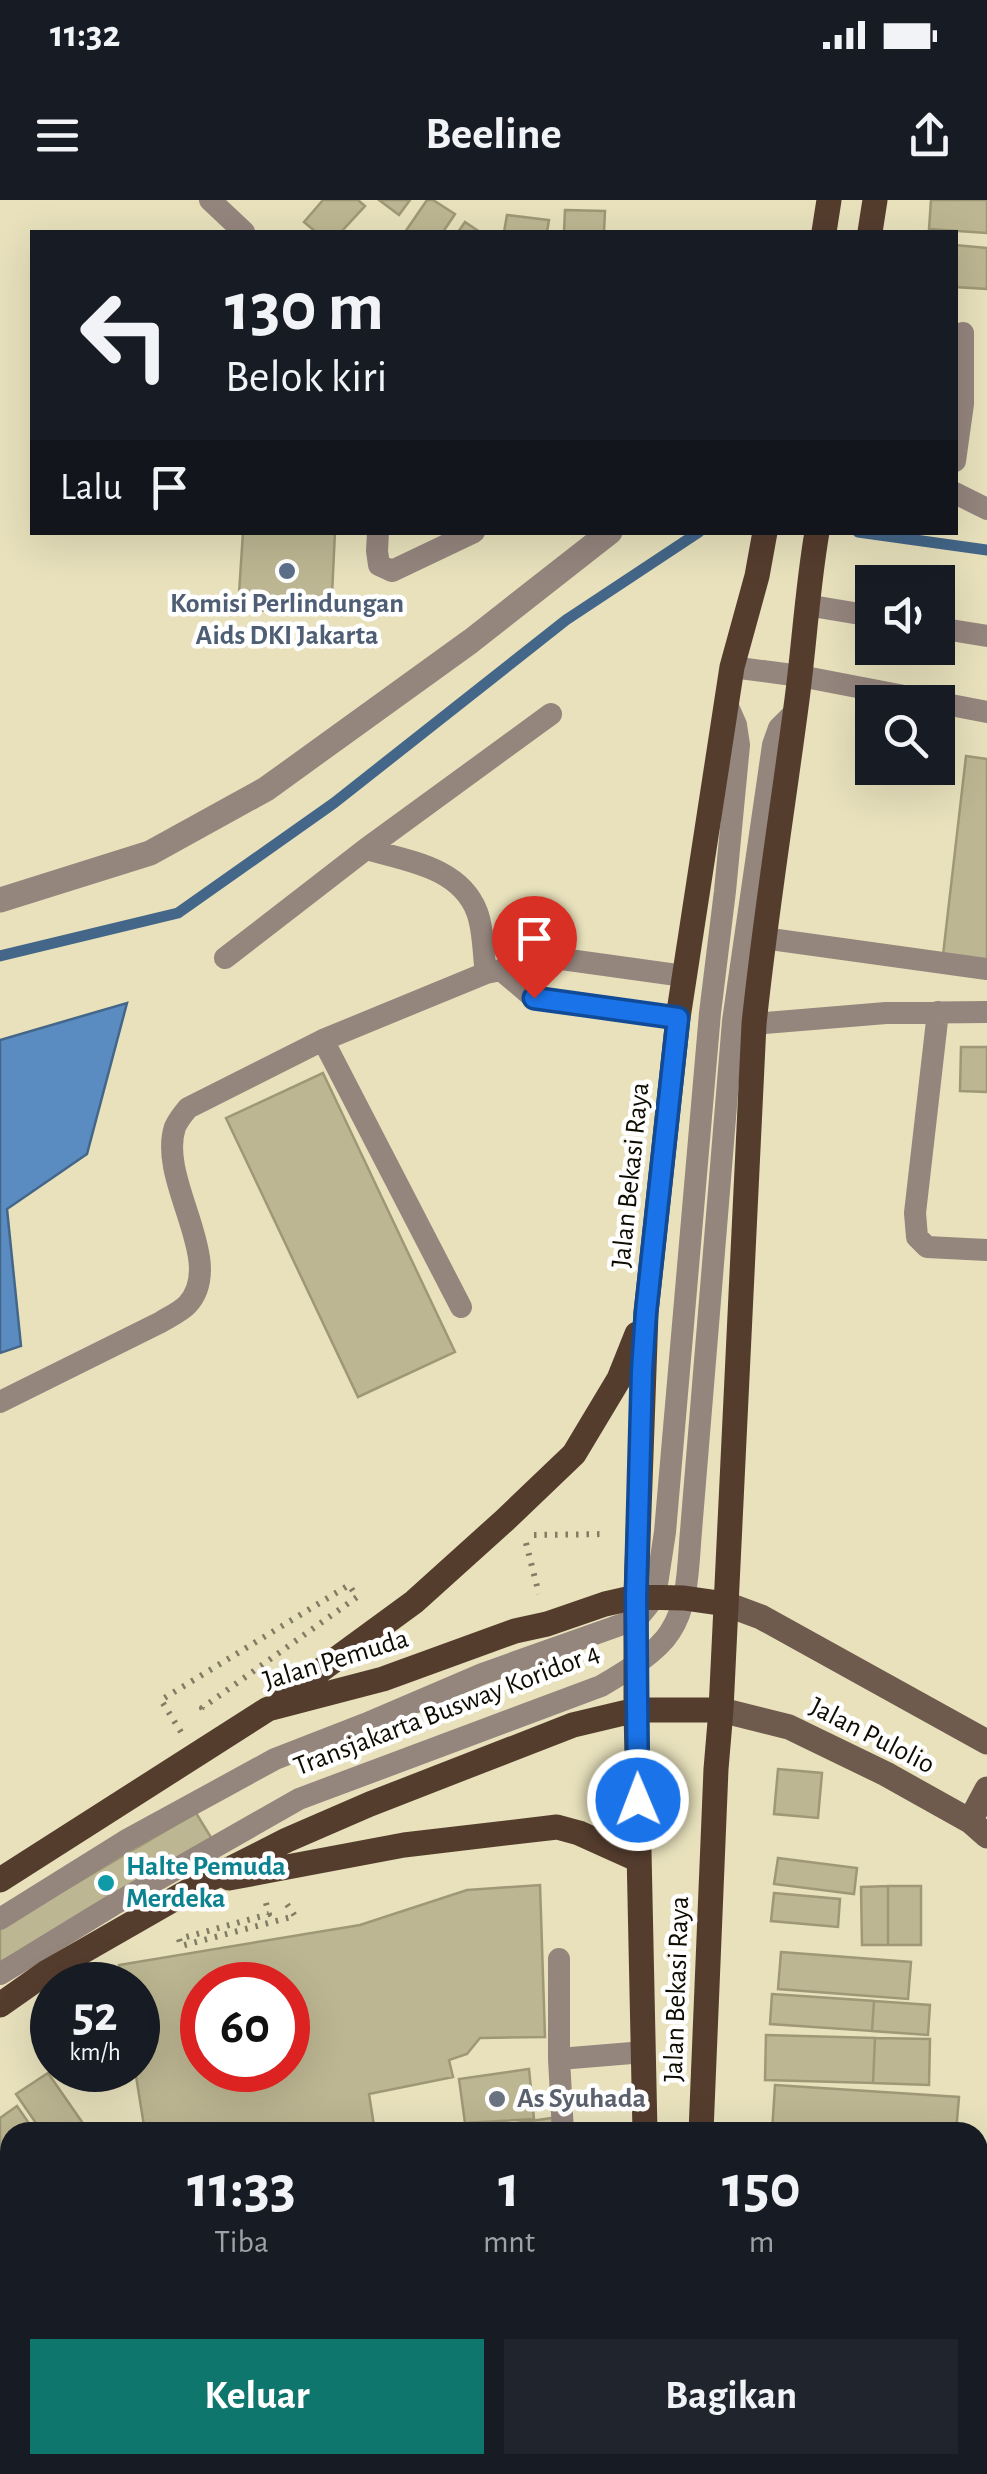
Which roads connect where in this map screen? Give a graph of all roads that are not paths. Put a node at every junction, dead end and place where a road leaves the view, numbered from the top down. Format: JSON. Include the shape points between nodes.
{"nodes":[{"id":1,"x":210,"y":200,"type":"edge"},
{"id":2,"x":830,"y":200,"type":"edge"},
{"id":3,"x":875,"y":200,"type":"edge"},
{"id":4,"x":242,"y":230,"type":"edge"},
{"id":5,"x":824,"y":230,"type":"edge"},
{"id":6,"x":870,"y":230,"type":"edge"},
{"id":7,"x":963,"y":333,"type":"dead end"},
{"id":8,"x":963,"y":404,"type":"junction"},
{"id":9,"x":987,"y":404,"type":"edge"},
{"id":10,"x":958,"y":439,"type":"edge"},
{"id":11,"x":958,"y":494,"type":"edge"},
{"id":12,"x":987,"y":509,"type":"edge"},
{"id":13,"x":378,"y":535,"type":"edge"},
{"id":14,"x":468,"y":535,"type":"edge"},
{"id":15,"x":606,"y":535,"type":"edge"},
{"id":16,"x":764,"y":535,"type":"edge"},
{"id":17,"x":817,"y":535,"type":"edge"},
{"id":18,"x":806,"y":605,"type":"junction"},
{"id":19,"x":855,"y":613,"type":"edge"},
{"id":20,"x":955,"y":631,"type":"edge"},
{"id":21,"x":987,"y":636,"type":"edge"},
{"id":22,"x":732,"y":667,"type":"junction"},
{"id":23,"x":800,"y":676,"type":"junction"},
{"id":24,"x":726,"y":702,"type":"junction"},
{"id":25,"x":796,"y":711,"type":"junction"},
{"id":26,"x":987,"y":712,"type":"edge"},
{"id":27,"x":550,"y":714,"type":"dead end"},
{"id":28,"x":366,"y":849,"type":"junction"},
{"id":29,"x":0,"y":900,"type":"edge"},
{"id":30,"x":764,"y":938,"type":"junction"},
{"id":31,"x":225,"y":958,"type":"dead end"},
{"id":32,"x":987,"y":969,"type":"edge"},
{"id":33,"x":493,"y":972,"type":"junction"},
{"id":34,"x":684,"y":976,"type":"junction"},
{"id":35,"x":938,"y":1012,"type":"junction"},
{"id":36,"x":987,"y":1012,"type":"edge"},
{"id":37,"x":678,"y":1018,"type":"junction"},
{"id":38,"x":754,"y":1024,"type":"junction"},
{"id":39,"x":323,"y":1040,"type":"junction"},
{"id":40,"x":987,"y":1250,"type":"edge"},
{"id":41,"x":462,"y":1307,"type":"dead end"},
{"id":42,"x":646,"y":1312,"type":"junction"},
{"id":43,"x":0,"y":1402,"type":"edge"},
{"id":44,"x":684,"y":1598,"type":"junction"},
{"id":45,"x":643,"y":1604,"type":"junction"},
{"id":46,"x":726,"y":1604,"type":"junction"},
{"id":47,"x":636,"y":1664,"type":"junction"},
{"id":48,"x":268,"y":1709,"type":"junction"},
{"id":49,"x":636,"y":1710,"type":"junction"},
{"id":50,"x":721,"y":1710,"type":"junction"},
{"id":51,"x":987,"y":1742,"type":"edge"},
{"id":52,"x":987,"y":1789,"type":"edge"},
{"id":53,"x":979,"y":1828,"type":"edge"},
{"id":54,"x":639,"y":1860,"type":"junction"},
{"id":55,"x":0,"y":1880,"type":"edge"},
{"id":56,"x":204,"y":1882,"type":"junction"},
{"id":57,"x":0,"y":1918,"type":"edge"},
{"id":58,"x":559,"y":1959,"type":"dead end"},
{"id":59,"x":0,"y":1974,"type":"edge"},
{"id":60,"x":0,"y":2005,"type":"edge"},
{"id":61,"x":644,"y":2052,"type":"junction"},
{"id":62,"x":559,"y":2060,"type":"junction"},
{"id":63,"x":562,"y":2122,"type":"edge"},
{"id":64,"x":645,"y":2122,"type":"edge"},
{"id":65,"x":702,"y":2122,"type":"edge"}],
"edges":[{"from":1,"to":4,"type":"lane"},
{"from":2,"to":5,"type":"main road"},
{"from":3,"to":6,"type":"main road"},
{"from":7,"to":8,"type":"lane"},
{"from":8,"to":9,"type":"lane"},
{"from":8,"to":10,"type":"lane"},
{"from":11,"to":12,"type":"lane"},
{"from":13,"to":14,"type":"lane","via":[[379,564],[392,571]]},
{"from":15,"to":29,"type":"street","via":[[266,789],[150,853]]},
{"from":16,"to":22,"type":"main road","name":"Jalan Bekasi Raya"},
{"from":17,"to":18,"type":"main road","name":"Jalan Bekasi Raya"},
{"from":18,"to":19,"type":"lane"},
{"from":18,"to":23,"type":"main road","name":"Jalan Bekasi Raya"},
{"from":20,"to":21,"type":"lane"},
{"from":22,"to":23,"type":"lane"},
{"from":22,"to":24,"type":"main road","name":"Jalan Bekasi Raya"},
{"from":23,"to":25,"type":"main road","name":"Jalan Bekasi Raya"},
{"from":23,"to":26,"type":"lane"},
{"from":24,"to":34,"type":"main road","name":"Jalan Bekasi Raya"},
{"from":24,"to":45,"type":"lane","via":[[738,744],[725,891],[664,1532]]},
{"from":25,"to":30,"type":"main road","name":"Jalan Bekasi Raya"},
{"from":25,"to":44,"type":"lane","name":"Transjakarta Busway Koridor 4","via":[[773,745],[733,1021]]},
{"from":27,"to":28,"type":"lane"},
{"from":28,"to":31,"type":"lane"},
{"from":28,"to":33,"type":"lane","via":[[438,870],[466,890]]},
{"from":30,"to":32,"type":"lane"},
{"from":30,"to":38,"type":"main road","name":"Jalan Bekasi Raya"},
{"from":33,"to":34,"type":"lane","via":[[540,956]]},
{"from":33,"to":37,"type":"lane","via":[[534,998]]},
{"from":33,"to":39,"type":"lane"},
{"from":34,"to":37,"type":"main road","name":"Jalan Bekasi Raya"},
{"from":35,"to":36,"type":"lane"},
{"from":35,"to":38,"type":"lane"},
{"from":35,"to":40,"type":"lane","via":[[917,1237],[927,1247]]},
{"from":37,"to":42,"type":"main road","name":"Jalan Bekasi Raya"},
{"from":38,"to":46,"type":"main road","name":"Jalan Bekasi Raya"},
{"from":39,"to":41,"type":"lane"},
{"from":39,"to":43,"type":"lane","via":[[188,1108],[176,1123],[173,1166],[200,1262],[198,1288],[186,1307]]},
{"from":42,"to":45,"type":"main road","name":"Jalan Bekasi Raya"},
{"from":42,"to":48,"type":"main road","via":[[619,1379],[574,1454],[414,1602]]},
{"from":44,"to":45,"type":"main road","name":"Jalan Pemuda"},
{"from":44,"to":46,"type":"main road","name":"Jalan Pemuda"},
{"from":44,"to":47,"type":"lane","name":"Transjakarta Busway Koridor 4","via":[[670,1633]]},
{"from":45,"to":47,"type":"main road","name":"Jalan Bekasi Raya"},
{"from":45,"to":48,"type":"main road","name":"Jalan Pemuda","via":[[604,1604],[384,1680]]},
{"from":45,"to":57,"type":"lane","name":"Transjakarta Busway Koridor 4","via":[[275,1759]]},
{"from":46,"to":50,"type":"main road","name":"Jalan Bekasi Raya"},
{"from":46,"to":51,"type":"street","name":"Jalan Pulolio"},
{"from":47,"to":49,"type":"main road","name":"Jalan Bekasi Raya"},
{"from":47,"to":59,"type":"lane","name":"Transjakarta Busway Koridor 4","via":[[602,1686],[299,1799]]},
{"from":48,"to":55,"type":"main road","name":"Jalan Pemuda"},
{"from":49,"to":50,"type":"main road"},
{"from":49,"to":54,"type":"main road","name":"Jalan Bekasi Raya"},
{"from":49,"to":56,"type":"main road","via":[[573,1724],[388,1797]]},
{"from":50,"to":53,"type":"street","name":"Jalan Pulolio","via":[[788,1727]]},
{"from":50,"to":65,"type":"main road","name":"Jalan Bekasi Raya"},
{"from":52,"to":53,"type":"street"},
{"from":54,"to":56,"type":"main road","via":[[557,1827],[404,1845]]},
{"from":54,"to":61,"type":"main road","name":"Jalan Bekasi Raya"},
{"from":56,"to":60,"type":"main road"},
{"from":58,"to":62,"type":"lane"},
{"from":61,"to":62,"type":"lane"},
{"from":61,"to":64,"type":"main road","name":"Jalan Bekasi Raya"},
{"from":62,"to":63,"type":"lane"}]}
